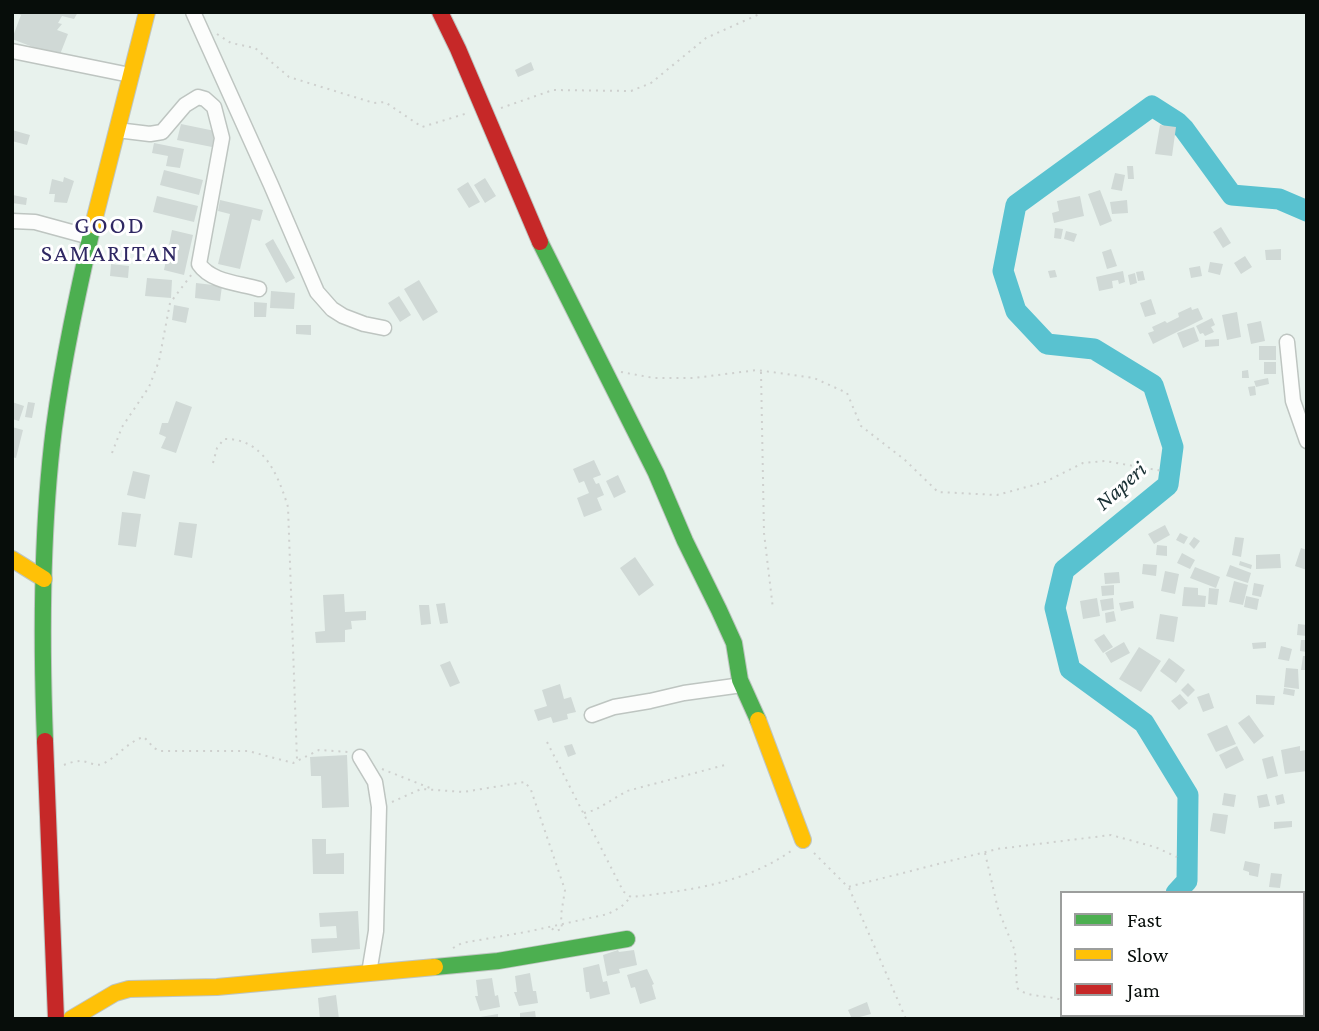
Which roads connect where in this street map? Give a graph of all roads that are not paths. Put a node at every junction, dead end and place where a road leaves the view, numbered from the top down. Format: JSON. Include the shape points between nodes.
{"nodes":[{"id":1,"x":147,"y":12,"type":"edge"},
{"id":2,"x":193,"y":12,"type":"edge"},
{"id":3,"x":440,"y":12,"type":"edge"},
{"id":4,"x":12,"y":51,"type":"edge"},
{"id":5,"x":130,"y":75,"type":"junction"},
{"id":6,"x":117,"y":130,"type":"junction"},
{"id":7,"x":12,"y":221,"type":"edge"},
{"id":8,"x":90,"y":237,"type":"junction"},
{"id":9,"x":259,"y":289,"type":"dead end"},
{"id":10,"x":384,"y":328,"type":"dead end"},
{"id":11,"x":1287,"y":342,"type":"dead end"},
{"id":12,"x":1307,"y":441,"type":"edge"},
{"id":13,"x":12,"y":559,"type":"edge"},
{"id":14,"x":44,"y":579,"type":"junction"},
{"id":15,"x":742,"y":685,"type":"junction"},
{"id":16,"x":592,"y":715,"type":"dead end"},
{"id":17,"x":360,"y":757,"type":"road end"},
{"id":18,"x":803,"y":840,"type":"road end"},
{"id":19,"x":628,"y":939,"type":"dead end"},
{"id":20,"x":369,"y":973,"type":"junction"},
{"id":21,"x":56,"y":1019,"type":"edge"},
{"id":22,"x":71,"y":1019,"type":"edge"}],
"edges":[{"from":1,"to":5,"type":"main road"},
{"from":2,"to":10,"type":"street","via":[[317,292],[343,316]]},
{"from":3,"to":15,"type":"main road","via":[[558,282],[656,473],[734,643]]},
{"from":4,"to":5,"type":"street"},
{"from":5,"to":6,"type":"main road"},
{"from":6,"to":8,"type":"main road"},
{"from":6,"to":9,"type":"street","via":[[162,132],[198,97],[214,107],[222,138],[199,264],[212,277]]},
{"from":7,"to":8,"type":"street","via":[[35,222]]},
{"from":8,"to":14,"type":"main road","via":[[61,379]]},
{"from":11,"to":12,"type":"street","via":[[1293,401]]},
{"from":13,"to":14,"type":"main road"},
{"from":14,"to":21,"type":"main road"},
{"from":15,"to":16,"type":"street","via":[[684,693]]},
{"from":15,"to":18,"type":"main road"},
{"from":17,"to":20,"type":"street","via":[[375,782],[379,808],[376,931]]},
{"from":19,"to":20,"type":"main road","via":[[498,961]]},
{"from":20,"to":22,"type":"main road","via":[[217,988],[129,989]]}]}
